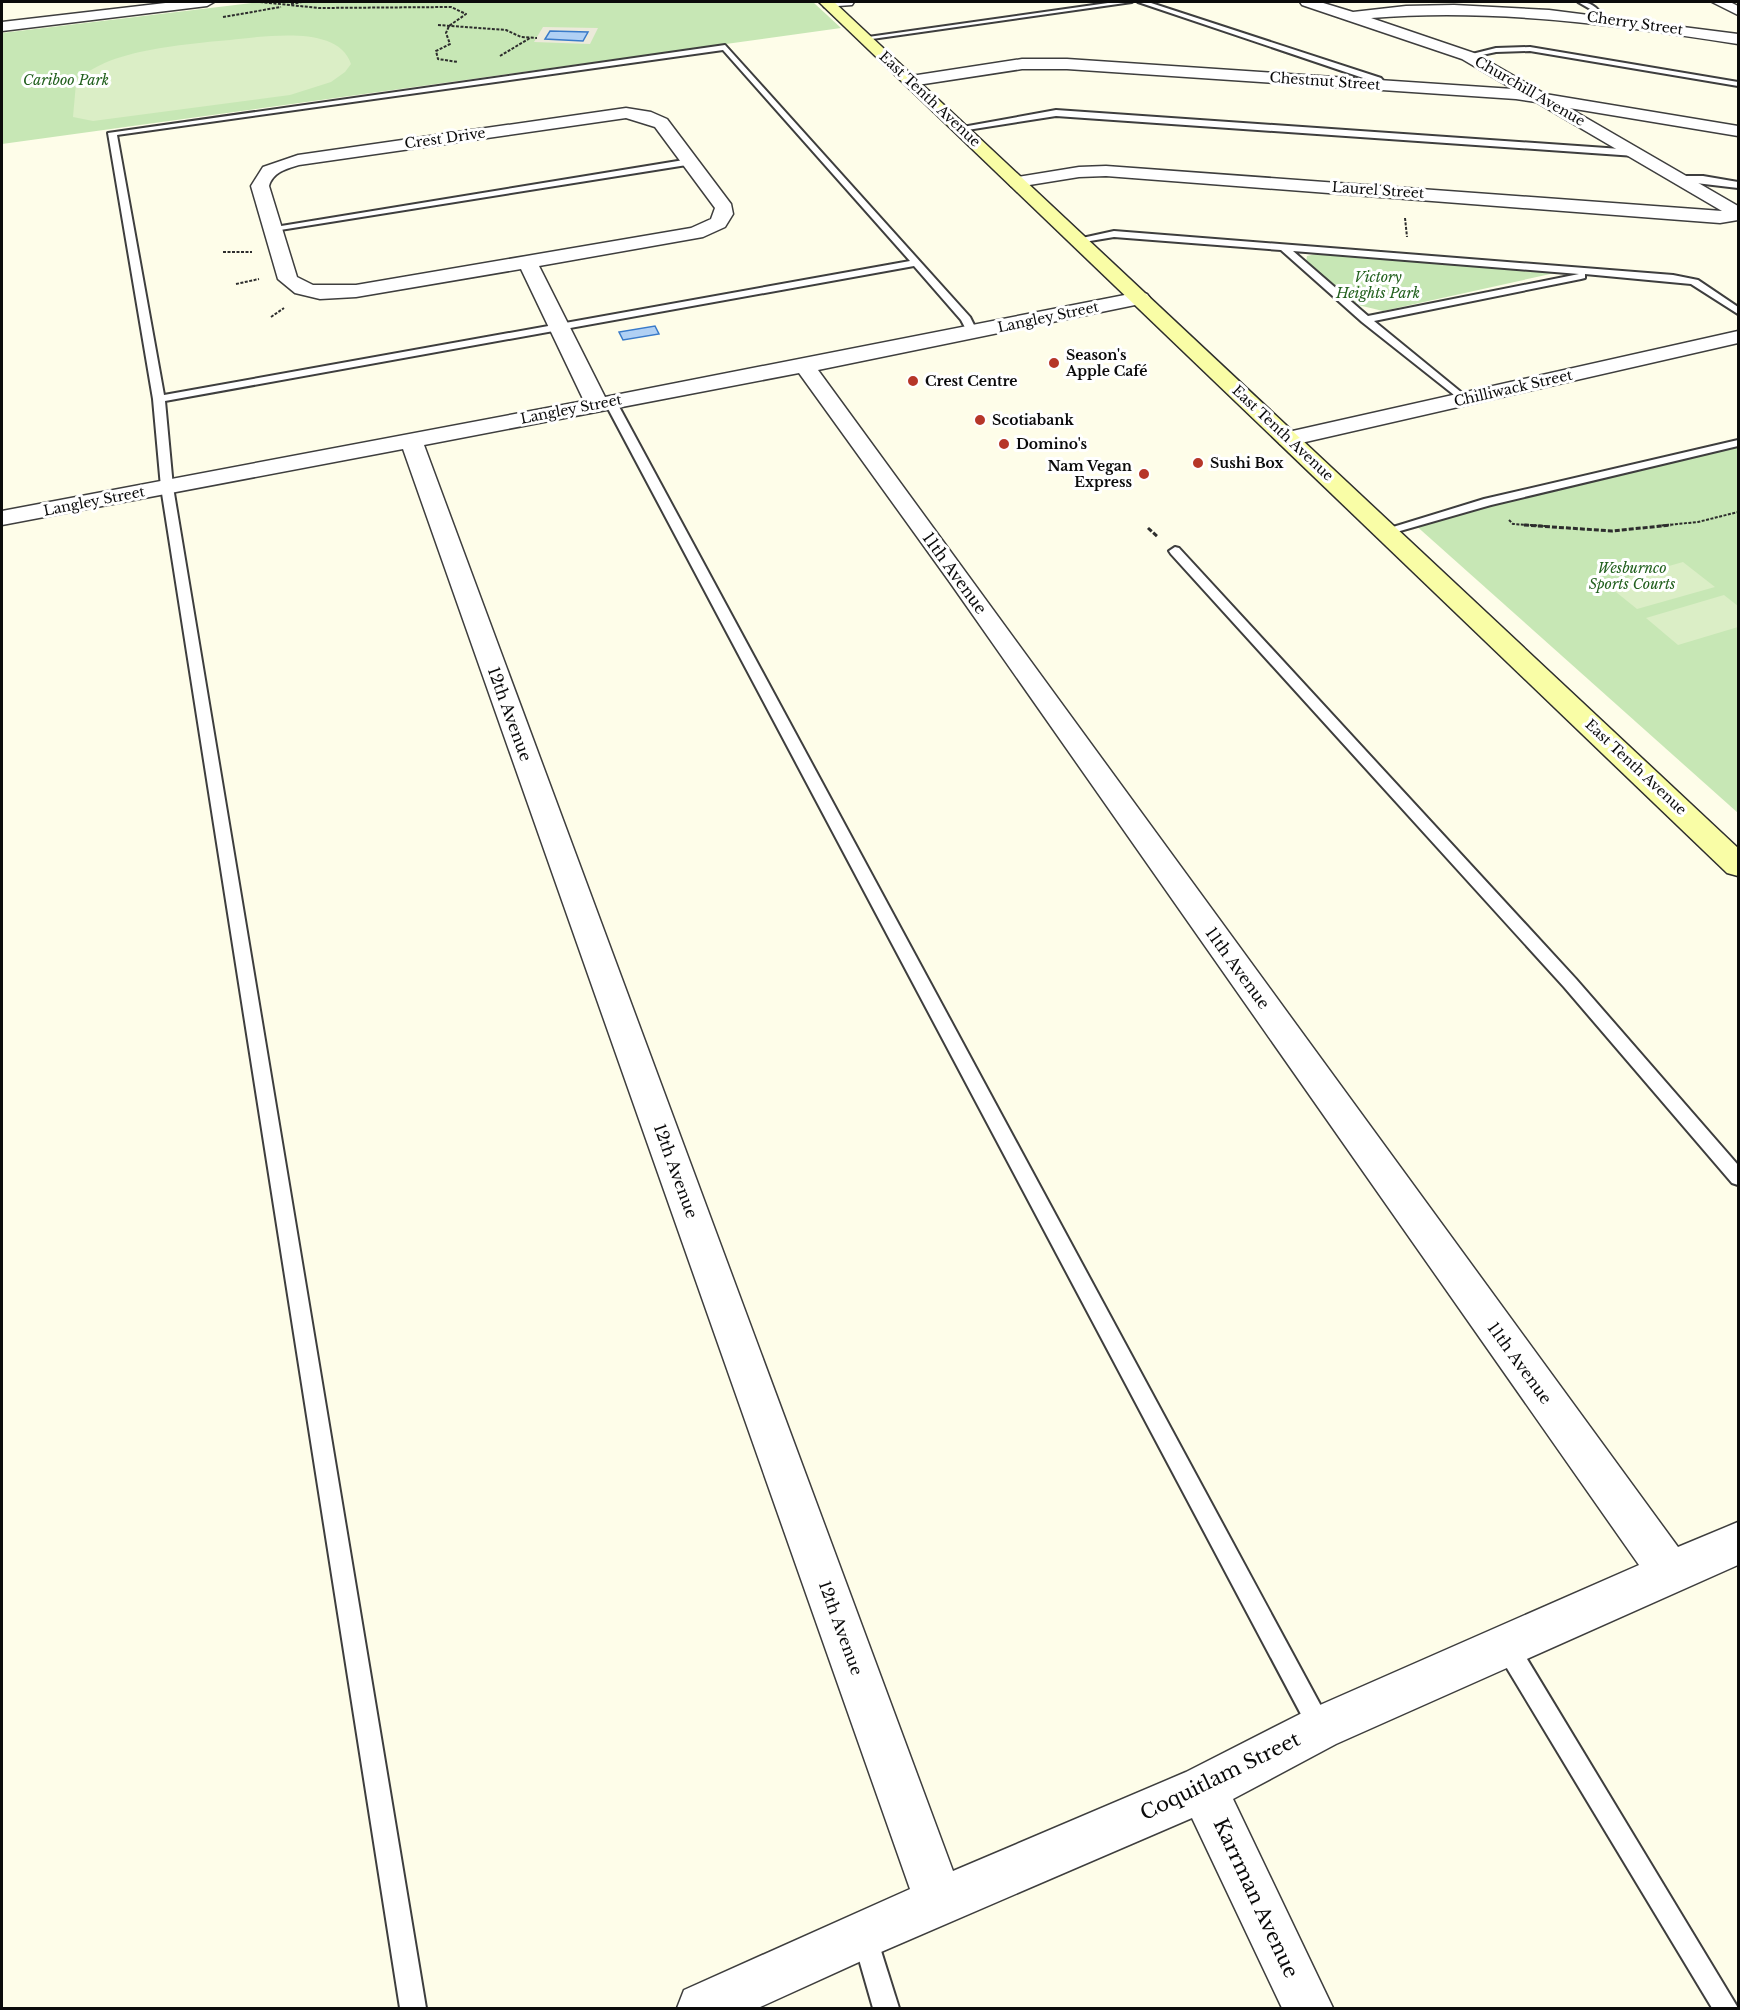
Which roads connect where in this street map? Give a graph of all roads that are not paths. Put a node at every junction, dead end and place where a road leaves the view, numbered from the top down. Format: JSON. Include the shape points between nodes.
{"nodes":[{"id":1,"x":207,"y":2,"type":"edge"},
{"id":2,"x":847,"y":2,"type":"edge"},
{"id":3,"x":1128,"y":2,"type":"edge"},
{"id":4,"x":1142,"y":2,"type":"edge"},
{"id":5,"x":1307,"y":2,"type":"edge"},
{"id":6,"x":1581,"y":2,"type":"edge"},
{"id":7,"x":1719,"y":2,"type":"edge"},
{"id":8,"x":828,"y":3,"type":"edge"},
{"id":9,"x":18,"y":9,"type":"dead end"},
{"id":10,"x":1738,"y":11,"type":"edge"},
{"id":11,"x":1353,"y":16,"type":"junction"},
{"id":12,"x":2,"y":17,"type":"edge"},
{"id":13,"x":1599,"y":17,"type":"junction"},
{"id":14,"x":2,"y":27,"type":"edge"},
{"id":15,"x":865,"y":38,"type":"junction"},
{"id":16,"x":1738,"y":39,"type":"edge"},
{"id":17,"x":1468,"y":56,"type":"junction"},
{"id":18,"x":911,"y":81,"type":"junction"},
{"id":19,"x":1738,"y":84,"type":"edge"},
{"id":20,"x":1383,"y":85,"type":"junction"},
{"id":21,"x":1540,"y":96,"type":"junction"},
{"id":22,"x":961,"y":128,"type":"junction"},
{"id":23,"x":1738,"y":131,"type":"edge"},
{"id":24,"x":1635,"y":153,"type":"junction"},
{"id":25,"x":690,"y":162,"type":"junction"},
{"id":26,"x":1682,"y":179,"type":"junction"},
{"id":27,"x":1017,"y":182,"type":"junction"},
{"id":28,"x":1738,"y":185,"type":"edge"},
{"id":29,"x":1738,"y":214,"type":"edge"},
{"id":30,"x":274,"y":228,"type":"junction"},
{"id":31,"x":1078,"y":240,"type":"junction"},
{"id":32,"x":1284,"y":248,"type":"junction"},
{"id":33,"x":526,"y":262,"type":"junction"},
{"id":34,"x":916,"y":263,"type":"junction"},
{"id":35,"x":1599,"y":272,"type":"junction"},
{"id":36,"x":1140,"y":298,"type":"junction"},
{"id":37,"x":1738,"y":311,"type":"edge"},
{"id":38,"x":1366,"y":320,"type":"junction"},
{"id":39,"x":559,"y":326,"type":"junction"},
{"id":40,"x":973,"y":333,"type":"junction"},
{"id":41,"x":1738,"y":337,"type":"edge"},
{"id":42,"x":804,"y":366,"type":"junction"},
{"id":43,"x":159,"y":399,"type":"junction"},
{"id":44,"x":1463,"y":399,"type":"junction"},
{"id":45,"x":604,"y":402,"type":"junction"},
{"id":46,"x":1288,"y":438,"type":"junction"},
{"id":47,"x":411,"y":440,"type":"junction"},
{"id":48,"x":1738,"y":443,"type":"edge"},
{"id":49,"x":167,"y":487,"type":"junction"},
{"id":50,"x":2,"y":518,"type":"edge"},
{"id":51,"x":1386,"y":531,"type":"junction"},
{"id":52,"x":1175,"y":551,"type":"dead end"},
{"id":53,"x":1738,"y":865,"type":"edge"},
{"id":54,"x":1738,"y":1177,"type":"edge"},
{"id":55,"x":1738,"y":1543,"type":"edge"},
{"id":56,"x":1669,"y":1571,"type":"junction"},
{"id":57,"x":1507,"y":1647,"type":"junction"},
{"id":58,"x":1320,"y":1728,"type":"junction"},
{"id":59,"x":1203,"y":1789,"type":"junction"},
{"id":60,"x":940,"y":1903,"type":"junction"},
{"id":61,"x":863,"y":1934,"type":"junction"},
{"id":62,"x":413,"y":2008,"type":"edge"},
{"id":63,"x":702,"y":2008,"type":"edge"},
{"id":64,"x":886,"y":2008,"type":"edge"},
{"id":65,"x":1308,"y":2008,"type":"edge"},
{"id":66,"x":1726,"y":2008,"type":"edge"}],
"edges":[{"from":1,"to":14,"type":"street"},
{"from":2,"to":8,"type":"street"},
{"from":3,"to":15,"type":"lane"},
{"from":4,"to":20,"type":"lane","via":[[1173,9],[1367,76]]},
{"from":5,"to":11,"type":"street","name":"Churchill Avenue"},
{"from":6,"to":13,"type":"lane","via":[[1595,9]]},
{"from":7,"to":10,"type":"street"},
{"from":8,"to":15,"type":"main road","name":"East Tenth Avenue"},
{"from":9,"to":12,"type":"street"},
{"from":11,"to":13,"type":"street","name":"Cherry Street","via":[[1461,4]]},
{"from":11,"to":17,"type":"street","name":"Churchill Avenue"},
{"from":13,"to":16,"type":"street","name":"Cherry Street"},
{"from":15,"to":18,"type":"main road","name":"East Tenth Avenue"},
{"from":17,"to":19,"type":"lane","via":[[1530,49]]},
{"from":17,"to":21,"type":"street","name":"Churchill Avenue"},
{"from":18,"to":20,"type":"street","name":"Chestnut Street","via":[[1022,64],[1067,64]]},
{"from":18,"to":22,"type":"main road","name":"East Tenth Avenue"},
{"from":20,"to":21,"type":"street","name":"Chestnut Street"},
{"from":21,"to":23,"type":"street","name":"Chestnut Street"},
{"from":21,"to":24,"type":"street","name":"Churchill Avenue"},
{"from":22,"to":24,"type":"lane","via":[[1056,113]]},
{"from":22,"to":27,"type":"main road","name":"East Tenth Avenue"},
{"from":24,"to":26,"type":"street","name":"Churchill Avenue"},
{"from":25,"to":30,"type":"lane"},
{"from":25,"to":30,"type":"street","name":"Crest Drive","via":[[658,121],[626,113],[298,160],[269,171],[260,183]]},
{"from":25,"to":33,"type":"street","name":"Crest Drive","via":[[724,208],[723,218],[715,226],[691,234]]},
{"from":26,"to":28,"type":"lane"},
{"from":26,"to":29,"type":"street","name":"Churchill Avenue"},
{"from":27,"to":29,"type":"street","name":"Laurel Street","via":[[1106,171],[1720,217]]},
{"from":27,"to":31,"type":"main road","name":"East Tenth Avenue"},
{"from":30,"to":33,"type":"street","name":"Crest Drive","via":[[288,279],[315,292],[356,291]]},
{"from":31,"to":32,"type":"lane","via":[[1114,234]]},
{"from":31,"to":36,"type":"main road","name":"East Tenth Avenue"},
{"from":32,"to":35,"type":"lane"},
{"from":32,"to":38,"type":"lane"},
{"from":33,"to":39,"type":"street"},
{"from":34,"to":39,"type":"lane"},
{"from":34,"to":40,"type":"lane"},
{"from":34,"to":43,"type":"lane","via":[[725,47],[112,133]]},
{"from":35,"to":37,"type":"lane","via":[[1694,282]]},
{"from":35,"to":38,"type":"lane"},
{"from":36,"to":40,"type":"street","name":"Langley Street"},
{"from":36,"to":46,"type":"main road","name":"East Tenth Avenue"},
{"from":38,"to":44,"type":"lane"},
{"from":39,"to":43,"type":"lane"},
{"from":39,"to":45,"type":"street"},
{"from":40,"to":42,"type":"street","name":"Langley Street"},
{"from":41,"to":44,"type":"street","name":"Chilliwack Street"},
{"from":42,"to":45,"type":"street","name":"Langley Street"},
{"from":42,"to":56,"type":"street","name":"11th Avenue"},
{"from":43,"to":49,"type":"lane"},
{"from":44,"to":46,"type":"street","name":"Chilliwack Street"},
{"from":45,"to":47,"type":"street","name":"Langley Street"},
{"from":45,"to":58,"type":"lane"},
{"from":46,"to":51,"type":"main road","name":"East Tenth Avenue"},
{"from":47,"to":49,"type":"street","name":"Langley Street"},
{"from":47,"to":60,"type":"street","name":"12th Avenue"},
{"from":48,"to":51,"type":"lane","via":[[1488,502]]},
{"from":49,"to":50,"type":"street","name":"Langley Street"},
{"from":49,"to":62,"type":"lane"},
{"from":51,"to":53,"type":"main road","name":"East Tenth Avenue"},
{"from":52,"to":54,"type":"lane","via":[[1570,983]]},
{"from":55,"to":56,"type":"street","name":"Coquitlam Street"},
{"from":56,"to":57,"type":"street","name":"Coquitlam Street"},
{"from":57,"to":58,"type":"street","name":"Coquitlam Street"},
{"from":57,"to":66,"type":"lane"},
{"from":58,"to":59,"type":"street","name":"Coquitlam Street"},
{"from":59,"to":60,"type":"street","name":"Coquitlam Street"},
{"from":59,"to":65,"type":"street","name":"Karrman Avenue"},
{"from":60,"to":61,"type":"street","name":"Coquitlam Street"},
{"from":61,"to":63,"type":"street","name":"Coquitlam Street"},
{"from":61,"to":64,"type":"lane"}]}
